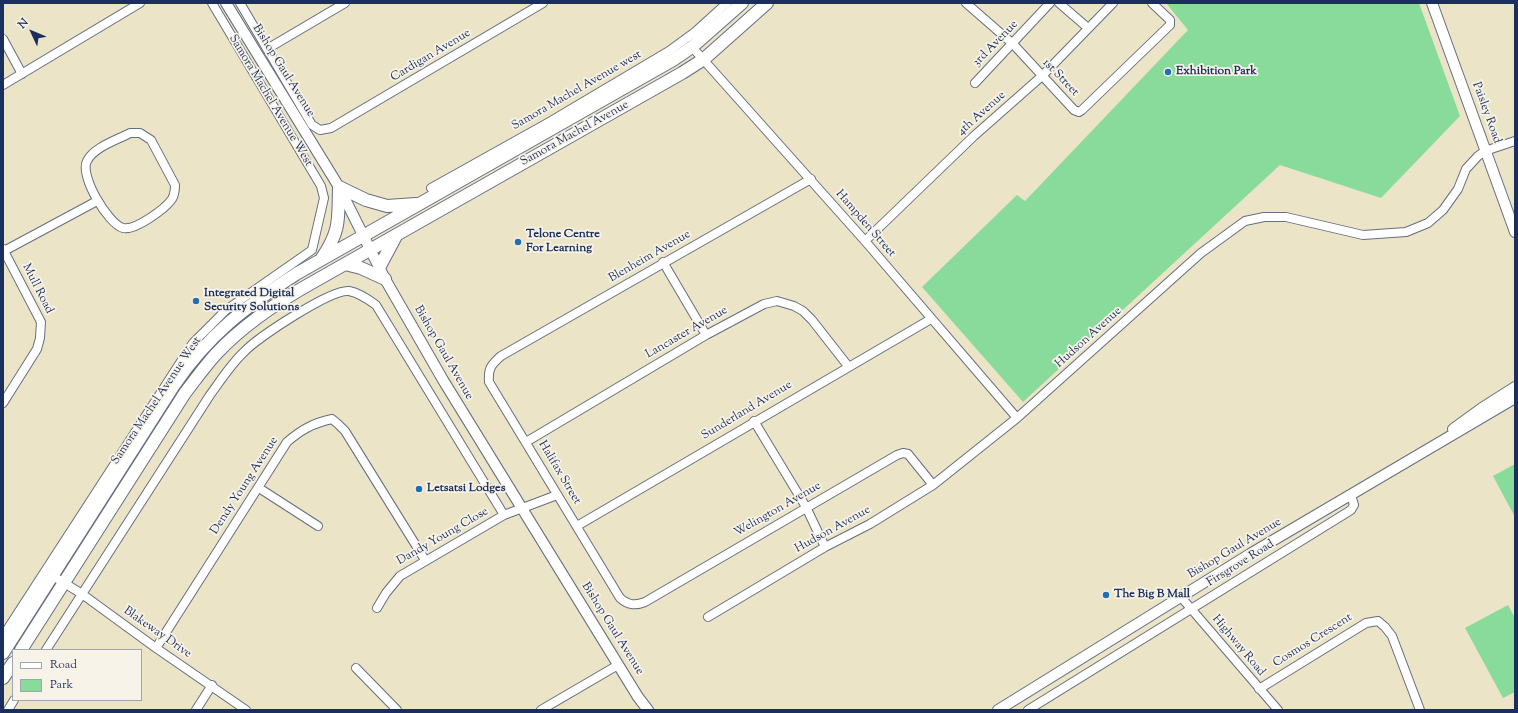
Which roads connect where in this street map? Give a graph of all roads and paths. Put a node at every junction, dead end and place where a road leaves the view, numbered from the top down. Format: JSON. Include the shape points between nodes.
{"nodes":[{"id":1,"x":140,"y":3,"type":"edge"},
{"id":2,"x":212,"y":3,"type":"edge"},
{"id":3,"x":226,"y":3,"type":"edge"},
{"id":4,"x":240,"y":3,"type":"edge"},
{"id":5,"x":345,"y":3,"type":"edge"},
{"id":6,"x":543,"y":3,"type":"edge"},
{"id":7,"x":727,"y":3,"type":"edge"},
{"id":8,"x":742,"y":3,"type":"edge"},
{"id":9,"x":767,"y":3,"type":"edge"},
{"id":10,"x":1050,"y":3,"type":"edge"},
{"id":11,"x":1059,"y":3,"type":"edge"},
{"id":12,"x":1113,"y":3,"type":"edge"},
{"id":13,"x":1152,"y":3,"type":"edge"},
{"id":14,"x":1432,"y":3,"type":"edge"},
{"id":15,"x":968,"y":4,"type":"edge"},
{"id":16,"x":1088,"y":28,"type":"junction"},
{"id":17,"x":3,"y":39,"type":"edge"},
{"id":18,"x":1013,"y":44,"type":"junction"},
{"id":19,"x":692,"y":48,"type":"junction"},
{"id":20,"x":267,"y":49,"type":"junction"},
{"id":21,"x":704,"y":59,"type":"junction"},
{"id":22,"x":22,"y":74,"type":"junction"},
{"id":23,"x":1042,"y":76,"type":"junction"},
{"id":24,"x":975,"y":83,"type":"dead end"},
{"id":25,"x":3,"y":85,"type":"edge"},
{"id":26,"x":331,"y":128,"type":"joint"},
{"id":27,"x":1515,"y":141,"type":"edge"},
{"id":28,"x":1485,"y":151,"type":"junction"},
{"id":29,"x":810,"y":179,"type":"junction"},
{"id":30,"x":339,"y":186,"type":"junction"},
{"id":31,"x":431,"y":188,"type":"dead end"},
{"id":32,"x":97,"y":202,"type":"junction"},
{"id":33,"x":422,"y":203,"type":"junction"},
{"id":34,"x":1515,"y":232,"type":"edge"},
{"id":35,"x":397,"y":234,"type":"junction"},
{"id":36,"x":365,"y":236,"type":"junction"},
{"id":37,"x":866,"y":241,"type":"junction"},
{"id":38,"x":371,"y":249,"type":"junction"},
{"id":39,"x":4,"y":250,"type":"edge"},
{"id":40,"x":321,"y":260,"type":"junction"},
{"id":41,"x":663,"y":262,"type":"junction"},
{"id":42,"x":345,"y":264,"type":"junction"},
{"id":43,"x":380,"y":266,"type":"junction"},
{"id":44,"x":385,"y":279,"type":"junction"},
{"id":45,"x":931,"y":319,"type":"junction"},
{"id":46,"x":706,"y":335,"type":"junction"},
{"id":47,"x":501,"y":356,"type":"joint"},
{"id":48,"x":848,"y":366,"type":"junction"},
{"id":49,"x":1515,"y":382,"type":"edge"},
{"id":50,"x":1515,"y":387,"type":"edge"},
{"id":51,"x":1499,"y":398,"type":"junction"},
{"id":52,"x":1515,"y":398,"type":"edge"},
{"id":53,"x":3,"y":403,"type":"edge"},
{"id":54,"x":1017,"y":418,"type":"junction"},
{"id":55,"x":754,"y":421,"type":"junction"},
{"id":56,"x":526,"y":442,"type":"junction"},
{"id":57,"x":1425,"y":449,"type":"junction"},
{"id":58,"x":933,"y":485,"type":"junction"},
{"id":59,"x":259,"y":488,"type":"junction"},
{"id":60,"x":557,"y":494,"type":"junction"},
{"id":61,"x":1351,"y":495,"type":"junction"},
{"id":62,"x":806,"y":507,"type":"junction"},
{"id":63,"x":520,"y":508,"type":"junction"},
{"id":64,"x":504,"y":515,"type":"junction"},
{"id":65,"x":318,"y":526,"type":"dead end"},
{"id":66,"x":577,"y":526,"type":"junction"},
{"id":67,"x":825,"y":547,"type":"junction"},
{"id":68,"x":425,"y":560,"type":"junction"},
{"id":69,"x":53,"y":576,"type":"junction"},
{"id":70,"x":64,"y":583,"type":"junction"},
{"id":71,"x":82,"y":594,"type":"junction"},
{"id":72,"x":1181,"y":597,"type":"junction"},
{"id":73,"x":626,"y":603,"type":"joint"},
{"id":74,"x":377,"y":608,"type":"dead end"},
{"id":75,"x":1191,"y":609,"type":"junction"},
{"id":76,"x":708,"y":617,"type":"dead end"},
{"id":77,"x":3,"y":636,"type":"edge"},
{"id":78,"x":156,"y":648,"type":"junction"},
{"id":79,"x":22,"y":649,"type":"edge"},
{"id":80,"x":47,"y":649,"type":"edge"},
{"id":81,"x":3,"y":653,"type":"edge"},
{"id":82,"x":12,"y":664,"type":"edge"},
{"id":83,"x":618,"y":665,"type":"junction"},
{"id":84,"x":356,"y":668,"type":"dead end"},
{"id":85,"x":3,"y":678,"type":"edge"},
{"id":86,"x":212,"y":685,"type":"junction"},
{"id":87,"x":1259,"y":689,"type":"junction"},
{"id":88,"x":13,"y":701,"type":"edge"},
{"id":89,"x":8,"y":710,"type":"edge"},
{"id":90,"x":196,"y":710,"type":"edge"},
{"id":91,"x":246,"y":710,"type":"edge"},
{"id":92,"x":397,"y":710,"type":"edge"},
{"id":93,"x":541,"y":710,"type":"edge"},
{"id":94,"x":648,"y":710,"type":"edge"},
{"id":95,"x":998,"y":710,"type":"edge"},
{"id":96,"x":1028,"y":710,"type":"edge"},
{"id":97,"x":1278,"y":710,"type":"edge"},
{"id":98,"x":1420,"y":710,"type":"edge"}],
"edges":[{"from":1,"to":22,"type":"street"},
{"from":2,"to":77,"type":"street","name":"Samora Machel Avenue West","via":[[321,186],[324,198],[312,250],[226,310],[193,343]]},
{"from":3,"to":30,"type":"main road","name":"Bishop Gaul Avenue"},
{"from":4,"to":20,"type":"street","name":"Bishop Gaul Avenue"},
{"from":5,"to":20,"type":"street"},
{"from":6,"to":26,"type":"street","name":"Cardigan Avenue"},
{"from":7,"to":31,"type":"street","name":"Samora Machel Avenue west","via":[[669,51]]},
{"from":8,"to":19,"type":"highway","name":"Samora Machel Avenue"},
{"from":9,"to":21,"type":"highway","name":"Samora Machel Avenue"},
{"from":10,"to":18,"type":"street","name":"3rd Avenue"},
{"from":11,"to":16,"type":"street"},
{"from":12,"to":16,"type":"street","name":"4th Avenue"},
{"from":13,"to":23,"type":"street","name":"1st Street","via":[[1171,22],[1170,25],[1079,112],[1074,110]]},
{"from":14,"to":28,"type":"main road","name":"Paisley Road"},
{"from":15,"to":18,"type":"street","name":"1st Street"},
{"from":16,"to":23,"type":"street","name":"4th Avenue"},
{"from":17,"to":22,"type":"street"},
{"from":18,"to":23,"type":"street","name":"1st Street"},
{"from":18,"to":24,"type":"street","name":"3rd Avenue"},
{"from":19,"to":21,"type":"street","name":"Hampden Street"},
{"from":19,"to":33,"type":"highway","name":"Samora Machel Avenue"},
{"from":20,"to":26,"type":"street","name":"Bishop Gaul Avenue","via":[[312,125],[320,130]]},
{"from":21,"to":29,"type":"street","name":"Hampden Street"},
{"from":21,"to":35,"type":"highway","name":"Samora Machel Avenue"},
{"from":22,"to":25,"type":"street"},
{"from":23,"to":37,"type":"street","name":"4th Avenue","via":[[974,136]]},
{"from":27,"to":28,"type":"street"},
{"from":28,"to":34,"type":"main road","name":"Paisley Road"},
{"from":28,"to":54,"type":"street","name":"Hudson Avenue","via":[[1466,169],[1458,189],[1443,210],[1428,223],[1406,232],[1364,235],[1286,217],[1264,217],[1245,221],[1201,253]]},
{"from":29,"to":37,"type":"street","name":"Hampden Street"},
{"from":29,"to":41,"type":"street","name":"Blenheim Avenue"},
{"from":30,"to":33,"type":"highway","via":[[366,200],[387,206]]},
{"from":30,"to":36,"type":"main road","name":"Bishop Gaul Avenue"},
{"from":30,"to":40,"type":"highway","via":[[338,226]]},
{"from":32,"to":32,"type":"street","via":[[85,170],[86,162],[91,155],[130,133],[140,133],[151,140],[176,185],[171,201],[133,227],[123,228],[115,223]]},
{"from":32,"to":39,"type":"street"},
{"from":33,"to":36,"type":"highway","name":"Samora Machel Avenue"},
{"from":35,"to":38,"type":"highway","name":"Samora Machel Avenue"},
{"from":35,"to":43,"type":"highway"},
{"from":36,"to":38,"type":"main road","name":"Bishop Gaul Avenue"},
{"from":36,"to":40,"type":"highway","name":"Samora Machel Avenue West"},
{"from":37,"to":45,"type":"street","name":"Hampden Street"},
{"from":38,"to":42,"type":"highway","name":"Samora Machel Avenue West"},
{"from":38,"to":43,"type":"main road","name":"Bishop Gaul Avenue"},
{"from":39,"to":53,"type":"street","name":"Mull Road","via":[[41,322],[37,349]]},
{"from":40,"to":69,"type":"highway","name":"Samora Machel Avenue West","via":[[250,304],[220,328],[200,351],[174,385]]},
{"from":41,"to":46,"type":"street"},
{"from":41,"to":47,"type":"street","name":"Blenheim Avenue"},
{"from":42,"to":44,"type":"highway"},
{"from":42,"to":70,"type":"highway","name":"Samora Machel Avenue West","via":[[272,307],[245,327],[215,355],[185,393]]},
{"from":43,"to":44,"type":"main road","name":"Bishop Gaul Avenue"},
{"from":44,"to":63,"type":"main road","name":"Bishop Gaul Avenue"},
{"from":45,"to":48,"type":"street","name":"Sunderland Avenue"},
{"from":45,"to":54,"type":"street","name":"Hampden Street"},
{"from":46,"to":48,"type":"street","name":"Lancaster Avenue","via":[[764,304],[777,301],[803,311]]},
{"from":46,"to":56,"type":"street","name":"Lancaster Avenue"},
{"from":47,"to":56,"type":"street","name":"Halifax Street","via":[[488,372],[489,382]]},
{"from":48,"to":55,"type":"street","name":"Sunderland Avenue"},
{"from":49,"to":51,"type":"main road"},
{"from":50,"to":51,"type":"main road","name":"Bishop Gaul Avenue"},
{"from":51,"to":57,"type":"main road","name":"Bishop Gaul Avenue"},
{"from":52,"to":57,"type":"main road","name":"Bishop Gaul Avenue","via":[[1458,433]]},
{"from":54,"to":58,"type":"street","name":"Hudson Avenue"},
{"from":55,"to":62,"type":"street"},
{"from":55,"to":66,"type":"street","name":"Sunderland Avenue"},
{"from":56,"to":60,"type":"street","name":"Halifax Street"},
{"from":57,"to":61,"type":"main road","name":"Bishop Gaul Avenue"},
{"from":58,"to":62,"type":"street","name":"Welington Avenue","via":[[912,458],[904,453]]},
{"from":58,"to":67,"type":"street","name":"Hudson Avenue","via":[[870,524]]},
{"from":59,"to":65,"type":"street"},
{"from":59,"to":68,"type":"street","name":"Dendy Young Avenue","via":[[287,442],[301,430],[332,419],[344,431]]},
{"from":59,"to":78,"type":"street","name":"Dendy Young Avenue"},
{"from":60,"to":63,"type":"street","name":"Dandy Young Close"},
{"from":60,"to":66,"type":"street","name":"Halifax Street"},
{"from":61,"to":72,"type":"main road","name":"Bishop Gaul Avenue"},
{"from":61,"to":75,"type":"street","name":"Firsgrove Road","via":[[1354,505],[1351,510]]},
{"from":62,"to":67,"type":"street"},
{"from":62,"to":73,"type":"street","name":"Welington Avenue","via":[[645,602],[638,605]]},
{"from":63,"to":64,"type":"street","name":"Dandy Young Close"},
{"from":63,"to":83,"type":"main road","name":"Bishop Gaul Avenue"},
{"from":64,"to":68,"type":"street","name":"Dandy Young Close"},
{"from":64,"to":71,"type":"street","via":[[376,305],[363,296],[348,291],[330,295],[278,326],[245,351],[210,394]]},
{"from":66,"to":73,"type":"street","name":"Halifax Street","via":[[620,598]]},
{"from":67,"to":76,"type":"street","name":"Hudson Avenue"},
{"from":68,"to":74,"type":"street","name":"Dandy Young Close","via":[[397,579]]},
{"from":69,"to":70,"type":"street","name":"Blakeway Drive"},
{"from":69,"to":81,"type":"highway","name":"Samora Machel Avenue West"},
{"from":70,"to":71,"type":"street","name":"Blakeway Drive"},
{"from":70,"to":79,"type":"highway","name":"Samora Machel Avenue West"},
{"from":71,"to":78,"type":"street","name":"Blakeway Drive"},
{"from":71,"to":80,"type":"street"},
{"from":72,"to":75,"type":"street","name":"Highway Road"},
{"from":72,"to":95,"type":"main road","name":"Bishop Gaul Avenue"},
{"from":75,"to":87,"type":"street","name":"Highway Road"},
{"from":75,"to":96,"type":"street","name":"Firsgrove Road"},
{"from":78,"to":86,"type":"street","name":"Blakeway Drive"},
{"from":82,"to":85,"type":"highway"},
{"from":83,"to":93,"type":"street"},
{"from":83,"to":94,"type":"main road","name":"Bishop Gaul Avenue"},
{"from":84,"to":92,"type":"street"},
{"from":86,"to":90,"type":"street"},
{"from":86,"to":91,"type":"street","name":"Blakeway Drive"},
{"from":87,"to":97,"type":"street","name":"Highway Road"},
{"from":87,"to":98,"type":"street","name":"Cosmos Crescent","via":[[1366,623],[1378,621],[1392,636]]},
{"from":88,"to":89,"type":"street"}]}
